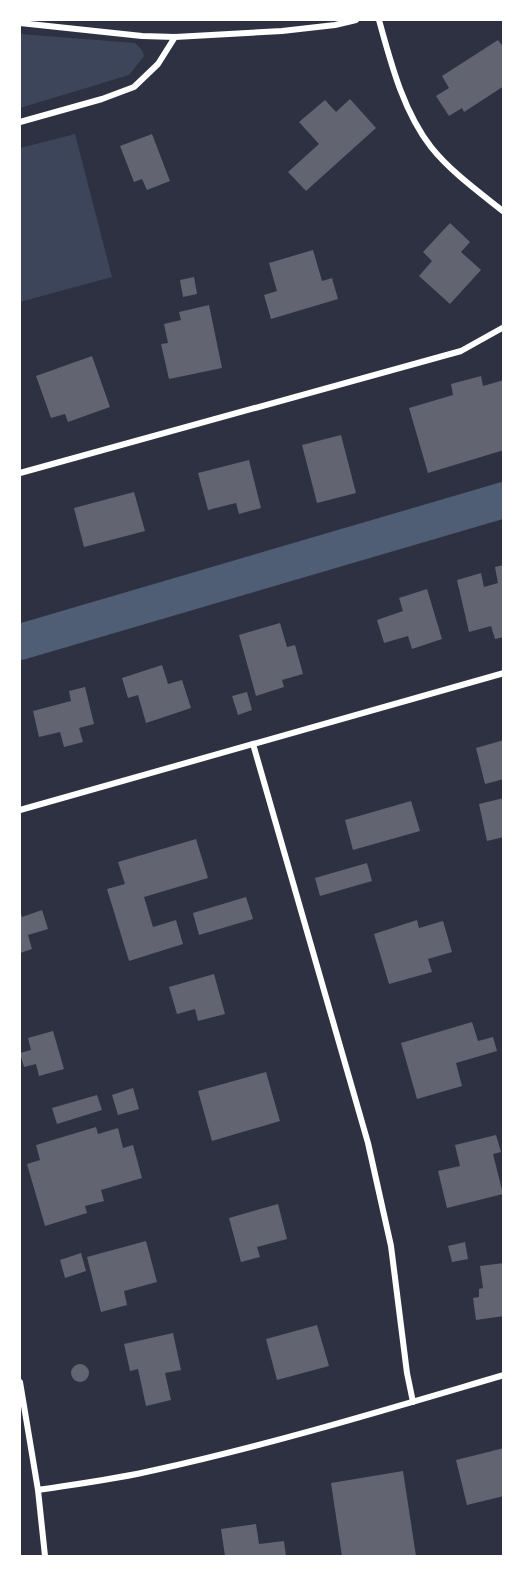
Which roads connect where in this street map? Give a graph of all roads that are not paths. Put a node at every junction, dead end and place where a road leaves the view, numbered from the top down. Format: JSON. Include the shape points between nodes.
{"nodes":[{"id":1,"x":356,"y":20,"type":"edge"},
{"id":2,"x":379,"y":20,"type":"edge"},
{"id":3,"x":20,"y":24,"type":"edge"},
{"id":4,"x":175,"y":37,"type":"junction"},
{"id":5,"x":20,"y":122,"type":"edge"},
{"id":6,"x":504,"y":212,"type":"edge"},
{"id":7,"x":504,"y":327,"type":"edge"},
{"id":8,"x":20,"y":472,"type":"edge"},
{"id":9,"x":504,"y":673,"type":"edge"},
{"id":10,"x":253,"y":744,"type":"junction"},
{"id":11,"x":20,"y":810,"type":"edge"},
{"id":12,"x":504,"y":1375,"type":"edge"},
{"id":13,"x":20,"y":1382,"type":"edge"},
{"id":14,"x":413,"y":1402,"type":"junction"},
{"id":15,"x":38,"y":1490,"type":"junction"},
{"id":16,"x":45,"y":1557,"type":"edge"}],
"edges":[{"from":1,"to":4,"type":"street","via":[[282,31]]},
{"from":2,"to":6,"type":"street","via":[[392,68],[412,117],[431,147]]},
{"from":3,"to":4,"type":"street"},
{"from":4,"to":5,"type":"street","via":[[158,64],[134,87]]},
{"from":7,"to":8,"type":"street","via":[[461,351]]},
{"from":9,"to":10,"type":"street"},
{"from":10,"to":11,"type":"street"},
{"from":10,"to":14,"type":"street","via":[[368,1143],[391,1246]]},
{"from":12,"to":14,"type":"street"},
{"from":13,"to":15,"type":"street"},
{"from":14,"to":15,"type":"street","via":[[189,1463]]},
{"from":15,"to":16,"type":"street"}]}
